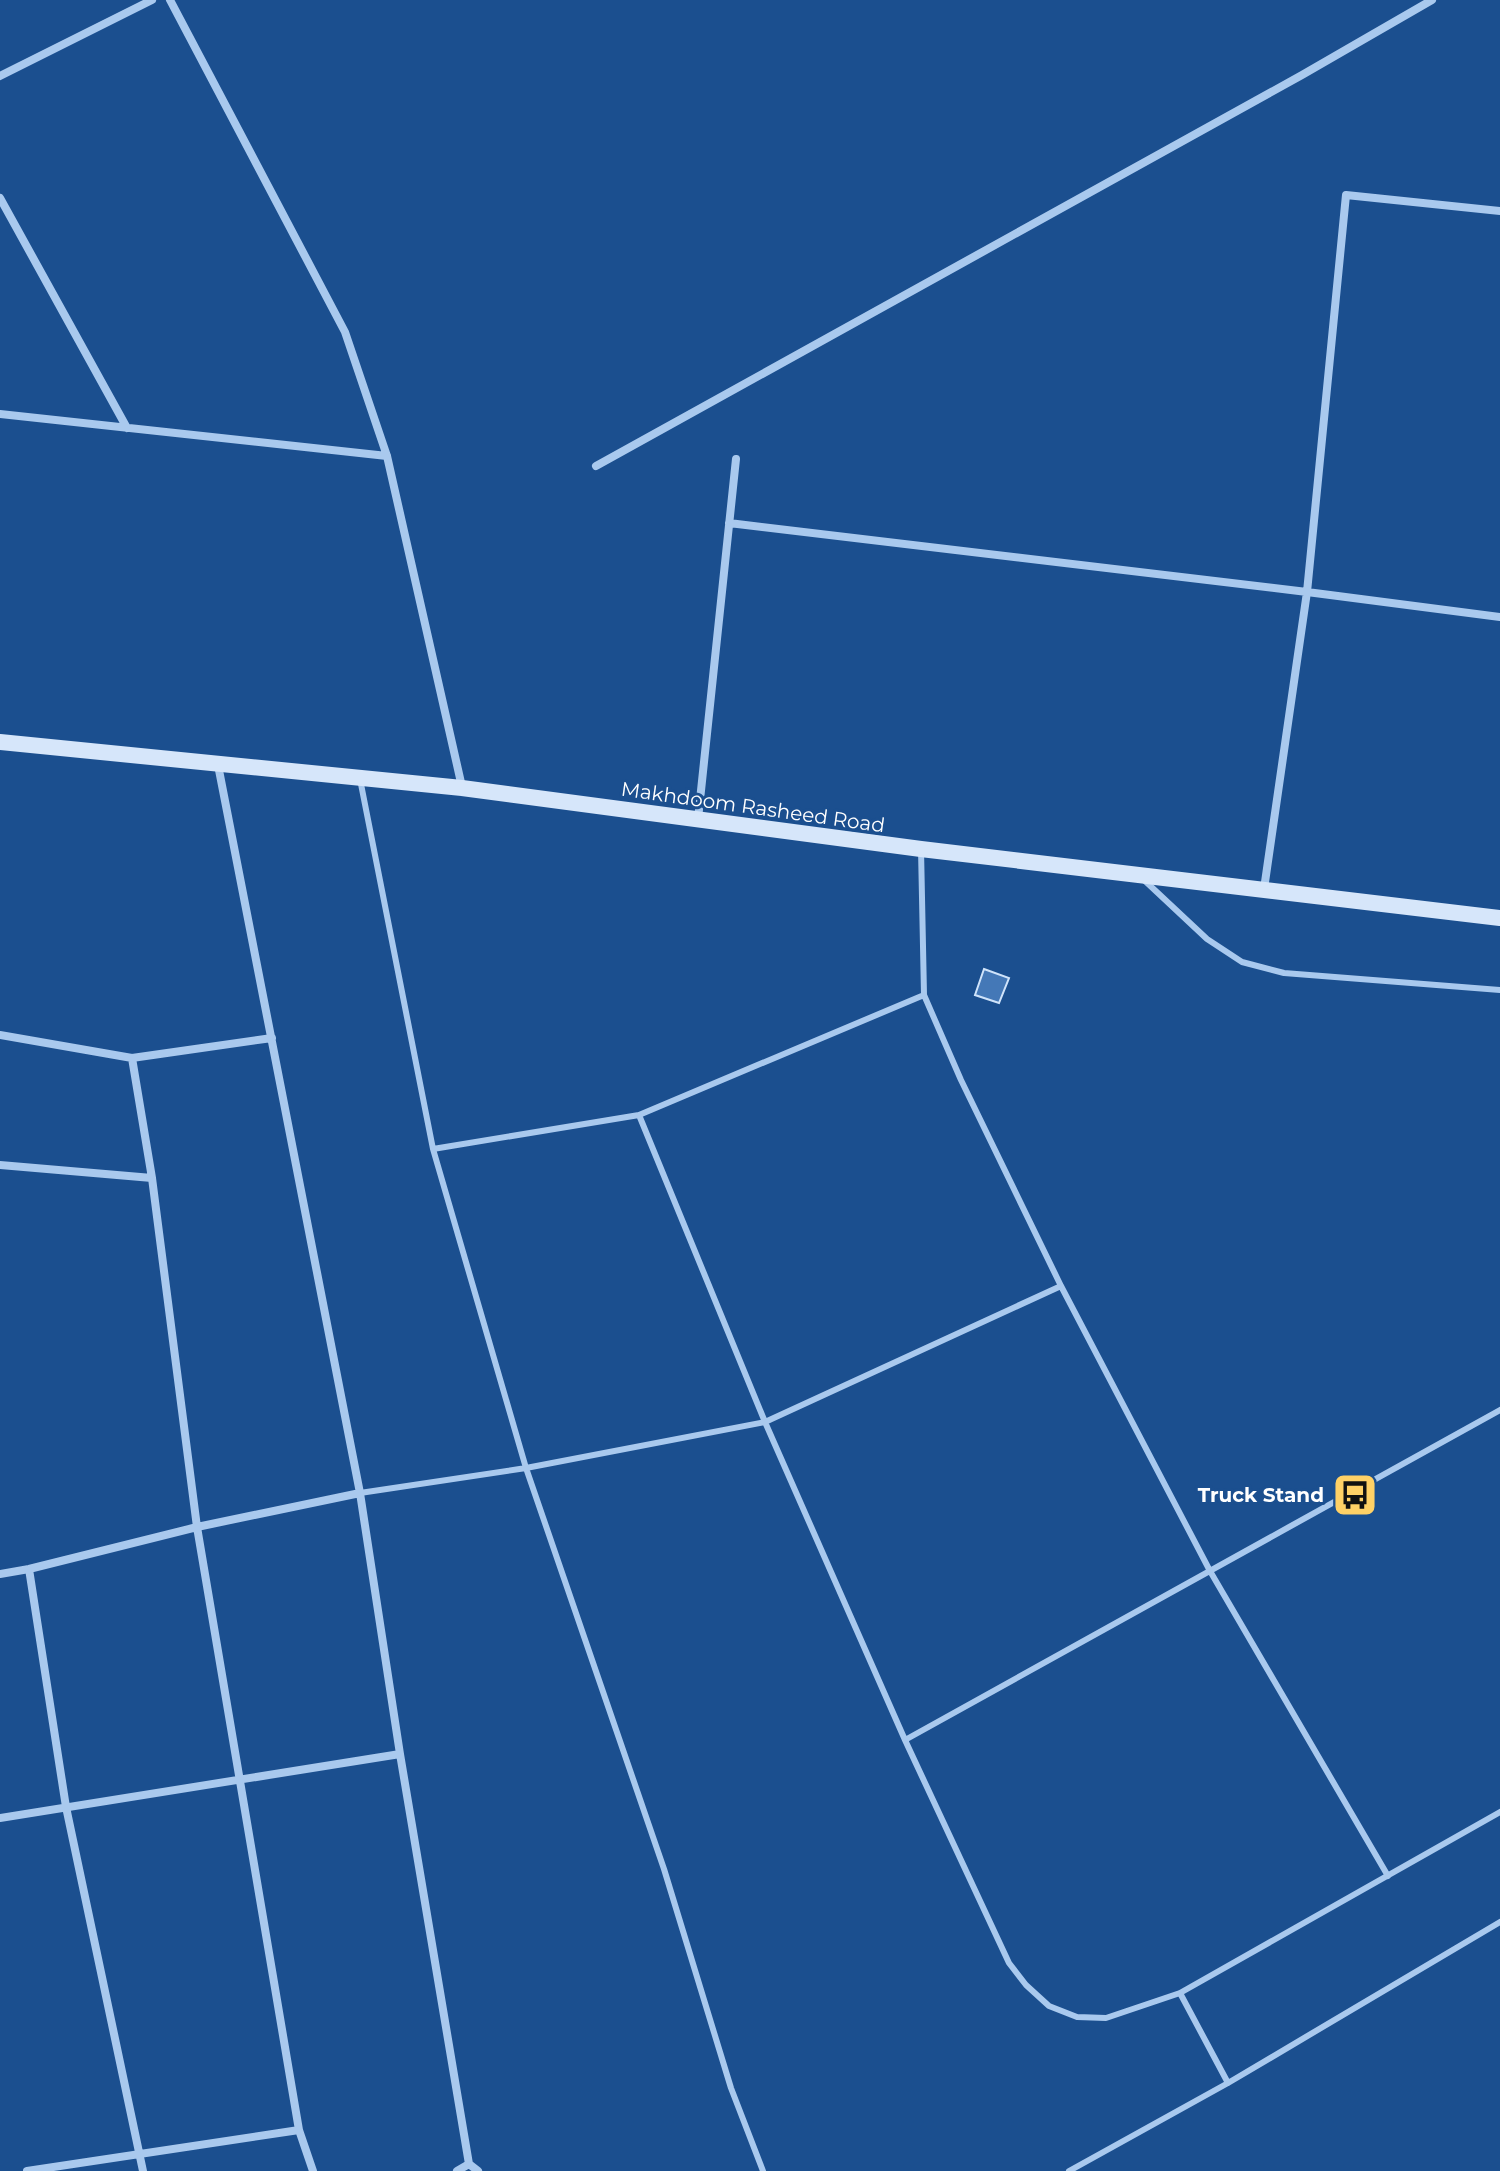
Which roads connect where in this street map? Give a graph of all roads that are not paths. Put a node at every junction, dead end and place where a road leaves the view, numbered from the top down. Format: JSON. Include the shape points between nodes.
{"nodes":[{"id":1,"x":152,"y":0,"type":"edge"},
{"id":2,"x":170,"y":0,"type":"edge"},
{"id":3,"x":1432,"y":0,"type":"edge"},
{"id":4,"x":0,"y":76,"type":"edge"},
{"id":5,"x":0,"y":198,"type":"edge"},
{"id":6,"x":1500,"y":211,"type":"edge"},
{"id":7,"x":0,"y":414,"type":"edge"},
{"id":8,"x":127,"y":428,"type":"junction"},
{"id":9,"x":387,"y":456,"type":"junction"},
{"id":10,"x":736,"y":459,"type":"dead end"},
{"id":11,"x":596,"y":466,"type":"dead end"},
{"id":12,"x":729,"y":523,"type":"junction"},
{"id":13,"x":1307,"y":592,"type":"junction"},
{"id":14,"x":1500,"y":617,"type":"edge"},
{"id":15,"x":0,"y":742,"type":"edge"},
{"id":16,"x":218,"y":764,"type":"junction"},
{"id":17,"x":360,"y":778,"type":"junction"},
{"id":18,"x":462,"y":788,"type":"junction"},
{"id":19,"x":698,"y":820,"type":"junction"},
{"id":20,"x":921,"y":849,"type":"junction"},
{"id":21,"x":1138,"y":875,"type":"junction"},
{"id":22,"x":1264,"y":890,"type":"junction"},
{"id":23,"x":1500,"y":918,"type":"edge"},
{"id":24,"x":1500,"y":990,"type":"edge"},
{"id":25,"x":924,"y":995,"type":"junction"},
{"id":26,"x":0,"y":1035,"type":"edge"},
{"id":27,"x":272,"y":1038,"type":"junction"},
{"id":28,"x":132,"y":1058,"type":"junction"},
{"id":29,"x":639,"y":1115,"type":"junction"},
{"id":30,"x":433,"y":1149,"type":"junction"},
{"id":31,"x":0,"y":1165,"type":"edge"},
{"id":32,"x":152,"y":1178,"type":"junction"},
{"id":33,"x":1061,"y":1286,"type":"junction"},
{"id":34,"x":1500,"y":1410,"type":"edge"},
{"id":35,"x":765,"y":1422,"type":"junction"},
{"id":36,"x":526,"y":1468,"type":"junction"},
{"id":37,"x":360,"y":1493,"type":"junction"},
{"id":38,"x":197,"y":1527,"type":"junction"},
{"id":39,"x":29,"y":1569,"type":"junction"},
{"id":40,"x":1210,"y":1571,"type":"junction"},
{"id":41,"x":0,"y":1574,"type":"edge"},
{"id":42,"x":905,"y":1740,"type":"junction"},
{"id":43,"x":400,"y":1754,"type":"junction"},
{"id":44,"x":241,"y":1779,"type":"junction"},
{"id":45,"x":66,"y":1807,"type":"junction"},
{"id":46,"x":1500,"y":1812,"type":"edge"},
{"id":47,"x":0,"y":1818,"type":"edge"},
{"id":48,"x":1388,"y":1876,"type":"junction"},
{"id":49,"x":1500,"y":1922,"type":"edge"},
{"id":50,"x":1180,"y":1993,"type":"junction"},
{"id":51,"x":1228,"y":2083,"type":"junction"},
{"id":52,"x":299,"y":2130,"type":"junction"},
{"id":53,"x":138,"y":2154,"type":"junction"},
{"id":54,"x":469,"y":2164,"type":"junction"},
{"id":55,"x":27,"y":2171,"type":"edge"},
{"id":56,"x":143,"y":2171,"type":"edge"},
{"id":57,"x":313,"y":2171,"type":"edge"},
{"id":58,"x":457,"y":2171,"type":"edge"},
{"id":59,"x":478,"y":2171,"type":"edge"},
{"id":60,"x":763,"y":2171,"type":"edge"},
{"id":61,"x":1069,"y":2171,"type":"edge"}],
"edges":[{"from":1,"to":4,"type":"street"},
{"from":2,"to":9,"type":"street","via":[[345,332]]},
{"from":3,"to":11,"type":"street"},
{"from":5,"to":8,"type":"street"},
{"from":6,"to":13,"type":"street","via":[[1346,195]]},
{"from":7,"to":8,"type":"street"},
{"from":8,"to":9,"type":"street"},
{"from":9,"to":18,"type":"street"},
{"from":10,"to":12,"type":"street"},
{"from":12,"to":13,"type":"street"},
{"from":12,"to":19,"type":"street"},
{"from":13,"to":14,"type":"street"},
{"from":13,"to":22,"type":"street"},
{"from":15,"to":16,"type":"main road","name":"Makhdoom Rasheed Road"},
{"from":16,"to":17,"type":"main road","name":"Makhdoom Rasheed Road"},
{"from":16,"to":27,"type":"street"},
{"from":17,"to":18,"type":"main road","name":"Makhdoom Rasheed Road"},
{"from":17,"to":30,"type":"lane"},
{"from":18,"to":19,"type":"main road","name":"Makhdoom Rasheed Road"},
{"from":19,"to":20,"type":"main road","name":"Makhdoom Rasheed Road"},
{"from":20,"to":21,"type":"main road","name":"Makhdoom Rasheed Road"},
{"from":20,"to":25,"type":"lane"},
{"from":21,"to":22,"type":"main road","name":"Makhdoom Rasheed Road"},
{"from":21,"to":24,"type":"lane","via":[[1207,939],[1242,962],[1284,973]]},
{"from":22,"to":23,"type":"main road","name":"Makhdoom Rasheed Road"},
{"from":25,"to":29,"type":"lane"},
{"from":25,"to":33,"type":"lane"},
{"from":26,"to":28,"type":"street"},
{"from":27,"to":28,"type":"street"},
{"from":27,"to":37,"type":"street"},
{"from":28,"to":32,"type":"street"},
{"from":29,"to":30,"type":"lane"},
{"from":29,"to":35,"type":"lane"},
{"from":30,"to":36,"type":"lane"},
{"from":31,"to":32,"type":"street"},
{"from":32,"to":38,"type":"street"},
{"from":33,"to":35,"type":"lane"},
{"from":33,"to":40,"type":"lane"},
{"from":34,"to":40,"type":"lane"},
{"from":35,"to":36,"type":"lane"},
{"from":35,"to":42,"type":"lane"},
{"from":36,"to":37,"type":"lane"},
{"from":36,"to":60,"type":"lane"},
{"from":37,"to":38,"type":"street"},
{"from":37,"to":43,"type":"street"},
{"from":38,"to":39,"type":"street"},
{"from":38,"to":44,"type":"street"},
{"from":39,"to":41,"type":"street"},
{"from":39,"to":45,"type":"street"},
{"from":40,"to":42,"type":"lane"},
{"from":40,"to":48,"type":"lane"},
{"from":42,"to":50,"type":"lane","via":[[1009,1963],[1026,1985],[1049,2006],[1077,2017],[1106,2018]]},
{"from":43,"to":44,"type":"street"},
{"from":43,"to":54,"type":"street"},
{"from":44,"to":45,"type":"street"},
{"from":44,"to":52,"type":"street"},
{"from":45,"to":47,"type":"street"},
{"from":45,"to":53,"type":"street"},
{"from":46,"to":48,"type":"lane"},
{"from":48,"to":50,"type":"lane"},
{"from":49,"to":51,"type":"lane"},
{"from":50,"to":51,"type":"lane"},
{"from":51,"to":61,"type":"lane"},
{"from":52,"to":53,"type":"street"},
{"from":52,"to":57,"type":"street"},
{"from":53,"to":55,"type":"street"},
{"from":53,"to":56,"type":"street"},
{"from":54,"to":58,"type":"street"},
{"from":54,"to":59,"type":"street"}]}
